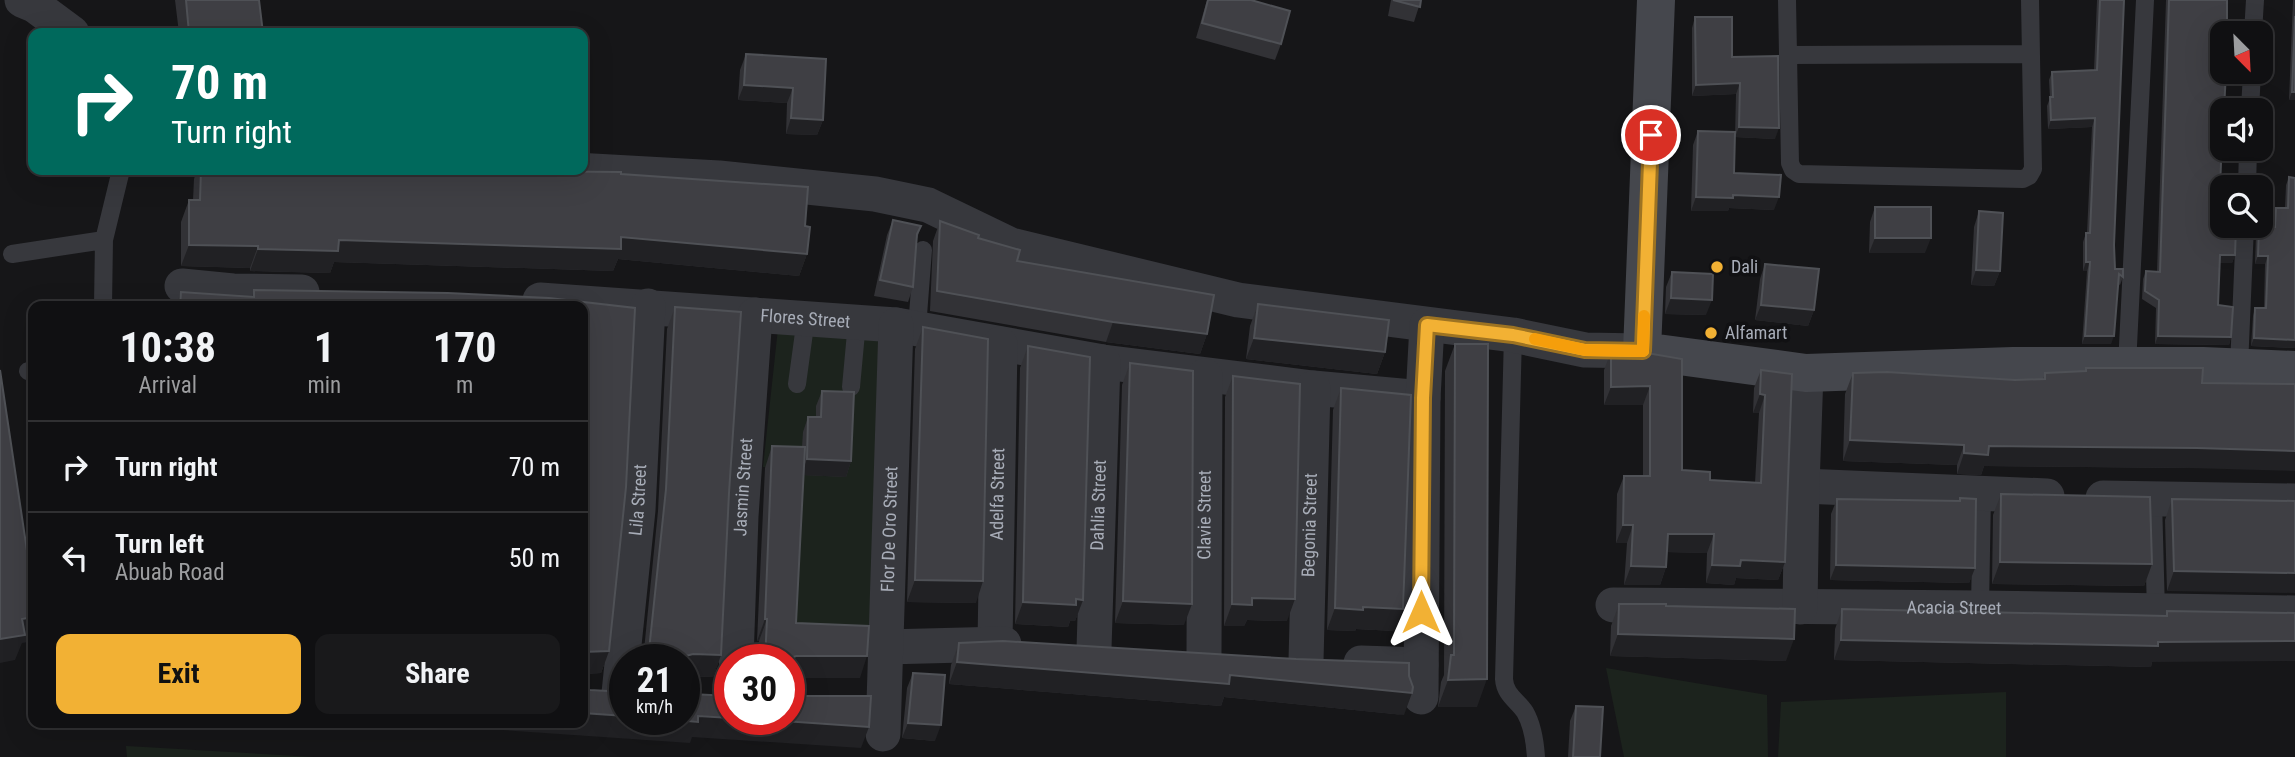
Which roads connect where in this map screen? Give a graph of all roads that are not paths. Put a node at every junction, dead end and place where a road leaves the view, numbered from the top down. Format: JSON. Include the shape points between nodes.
{"nodes":[{"id":1,"x":22,"y":0,"type":"edge"},
{"id":2,"x":1656,"y":0,"type":"edge"},
{"id":3,"x":1787,"y":0,"type":"edge"},
{"id":4,"x":2030,"y":0,"type":"edge"},
{"id":5,"x":2146,"y":0,"type":"edge"},
{"id":6,"x":2255,"y":0,"type":"edge"},
{"id":7,"x":2254,"y":21,"type":"edge"},
{"id":8,"x":65,"y":28,"type":"edge"},
{"id":9,"x":2031,"y":54,"type":"junction"},
{"id":10,"x":1789,"y":55,"type":"junction"},
{"id":11,"x":588,"y":171,"type":"edge"},
{"id":12,"x":120,"y":175,"type":"edge"},
{"id":13,"x":2244,"y":238,"type":"edge"},
{"id":14,"x":104,"y":240,"type":"junction"},
{"id":15,"x":923,"y":250,"type":"dead end"},
{"id":16,"x":12,"y":254,"type":"dead end"},
{"id":17,"x":182,"y":286,"type":"dead end"},
{"id":18,"x":337,"y":293,"type":"edge"},
{"id":19,"x":506,"y":298,"type":"edge"},
{"id":20,"x":232,"y":299,"type":"edge"},
{"id":21,"x":103,"y":301,"type":"edge"},
{"id":22,"x":529,"y":301,"type":"edge"},
{"id":23,"x":588,"y":304,"type":"edge"},
{"id":24,"x":648,"y":306,"type":"junction"},
{"id":25,"x":754,"y":315,"type":"junction"},
{"id":26,"x":806,"y":318,"type":"junction"},
{"id":27,"x":857,"y":322,"type":"junction"},
{"id":28,"x":1427,"y":325,"type":"junction"},
{"id":29,"x":906,"y":327,"type":"junction"},
{"id":30,"x":1513,"y":335,"type":"junction"},
{"id":31,"x":1000,"y":344,"type":"junction"},
{"id":32,"x":1643,"y":351,"type":"junction"},
{"id":33,"x":1103,"y":362,"type":"junction"},
{"id":34,"x":2127,"y":366,"type":"junction"},
{"id":35,"x":2239,"y":367,"type":"junction"},
{"id":36,"x":2295,"y":370,"type":"edge"},
{"id":37,"x":1806,"y":373,"type":"junction"},
{"id":38,"x":1205,"y":376,"type":"junction"},
{"id":39,"x":797,"y":384,"type":"dead end"},
{"id":40,"x":851,"y":387,"type":"dead end"},
{"id":41,"x":1313,"y":388,"type":"junction"},
{"id":42,"x":1423,"y":398,"type":"junction"},
{"id":43,"x":1801,"y":486,"type":"junction"},
{"id":44,"x":1982,"y":495,"type":"junction"},
{"id":45,"x":2152,"y":499,"type":"junction"},
{"id":46,"x":2295,"y":501,"type":"edge"},
{"id":47,"x":1613,"y":605,"type":"dead end"},
{"id":48,"x":1800,"y":607,"type":"junction"},
{"id":49,"x":1980,"y":608,"type":"junction"},
{"id":50,"x":2156,"y":612,"type":"junction"},
{"id":51,"x":2295,"y":614,"type":"edge"},
{"id":52,"x":995,"y":643,"type":"junction"},
{"id":53,"x":626,"y":644,"type":"edge"},
{"id":54,"x":737,"y":644,"type":"edge"},
{"id":55,"x":1031,"y":646,"type":"edge"},
{"id":56,"x":886,"y":648,"type":"junction"},
{"id":57,"x":1131,"y":651,"type":"edge"},
{"id":58,"x":1168,"y":653,"type":"edge"},
{"id":59,"x":1203,"y":655,"type":"junction"},
{"id":60,"x":1240,"y":658,"type":"edge"},
{"id":61,"x":588,"y":692,"type":"edge"},
{"id":62,"x":609,"y":693,"type":"edge"},
{"id":63,"x":883,"y":734,"type":"dead end"},
{"id":64,"x":1535,"y":757,"type":"edge"}],
"edges":[{"from":1,"to":8,"type":"street"},
{"from":2,"to":32,"type":"street"},
{"from":3,"to":10,"type":"lane"},
{"from":4,"to":9,"type":"lane"},
{"from":5,"to":34,"type":"lane"},
{"from":6,"to":7,"type":"lane"},
{"from":9,"to":10,"type":"lane"},
{"from":9,"to":10,"type":"lane","via":[[2033,169],[2023,179],[1799,174],[1790,163]]},
{"from":11,"to":28,"type":"street","via":[[875,194],[928,205],[1011,245],[1238,300]]},
{"from":12,"to":14,"type":"lane"},
{"from":13,"to":35,"type":"lane"},
{"from":14,"to":16,"type":"lane"},
{"from":14,"to":21,"type":"lane"},
{"from":15,"to":29,"type":"lane"},
{"from":17,"to":20,"type":"street"},
{"from":18,"to":20,"type":"street"},
{"from":19,"to":22,"type":"street","name":"Flores Street"},
{"from":23,"to":24,"type":"street","name":"Flores Street"},
{"from":24,"to":25,"type":"street","name":"Flores Street"},
{"from":24,"to":53,"type":"street","name":"Lila Street"},
{"from":25,"to":26,"type":"street","name":"Flores Street"},
{"from":25,"to":54,"type":"street","name":"Jasmin Street"},
{"from":26,"to":27,"type":"street","name":"Flores Street"},
{"from":26,"to":39,"type":"lane"},
{"from":27,"to":29,"type":"street","name":"Flores Street"},
{"from":27,"to":40,"type":"lane"},
{"from":28,"to":30,"type":"street"},
{"from":28,"to":42,"type":"street"},
{"from":29,"to":31,"type":"street","name":"Flores Street"},
{"from":29,"to":56,"type":"street","name":"Flor De Oro Street"},
{"from":30,"to":32,"type":"street","via":[[1585,350]]},
{"from":30,"to":64,"type":"lane","via":[[1504,679],[1532,729]]},
{"from":31,"to":33,"type":"street","name":"Flores Street"},
{"from":31,"to":52,"type":"street","name":"Adelfa Street"},
{"from":32,"to":37,"type":"street"},
{"from":33,"to":38,"type":"street","name":"Flores Street"},
{"from":33,"to":57,"type":"street","name":"Dahlia Street","via":[[1080,648]]},
{"from":34,"to":35,"type":"street"},
{"from":34,"to":37,"type":"street"},
{"from":35,"to":36,"type":"street"},
{"from":37,"to":43,"type":"street"},
{"from":38,"to":41,"type":"street","name":"Flores Street"},
{"from":38,"to":59,"type":"street","name":"Clavie Street"},
{"from":41,"to":42,"type":"street","name":"Flores Street"},
{"from":41,"to":42,"type":"street","name":"Begonia Street","via":[[1292,661],[1421,681]]},
{"from":43,"to":44,"type":"street"},
{"from":43,"to":48,"type":"street"},
{"from":44,"to":45,"type":"street"},
{"from":44,"to":49,"type":"lane"},
{"from":45,"to":46,"type":"street"},
{"from":45,"to":50,"type":"lane"},
{"from":47,"to":48,"type":"street","name":"Acacia Street"},
{"from":48,"to":49,"type":"street","name":"Acacia Street"},
{"from":49,"to":50,"type":"street","name":"Acacia Street"},
{"from":50,"to":51,"type":"street","name":"Acacia Street"},
{"from":52,"to":55,"type":"street"},
{"from":52,"to":56,"type":"street"},
{"from":56,"to":63,"type":"street","name":"Flor De Oro Street","via":[[870,698]]},
{"from":58,"to":59,"type":"street"},
{"from":59,"to":60,"type":"street"},
{"from":61,"to":62,"type":"street"}]}
